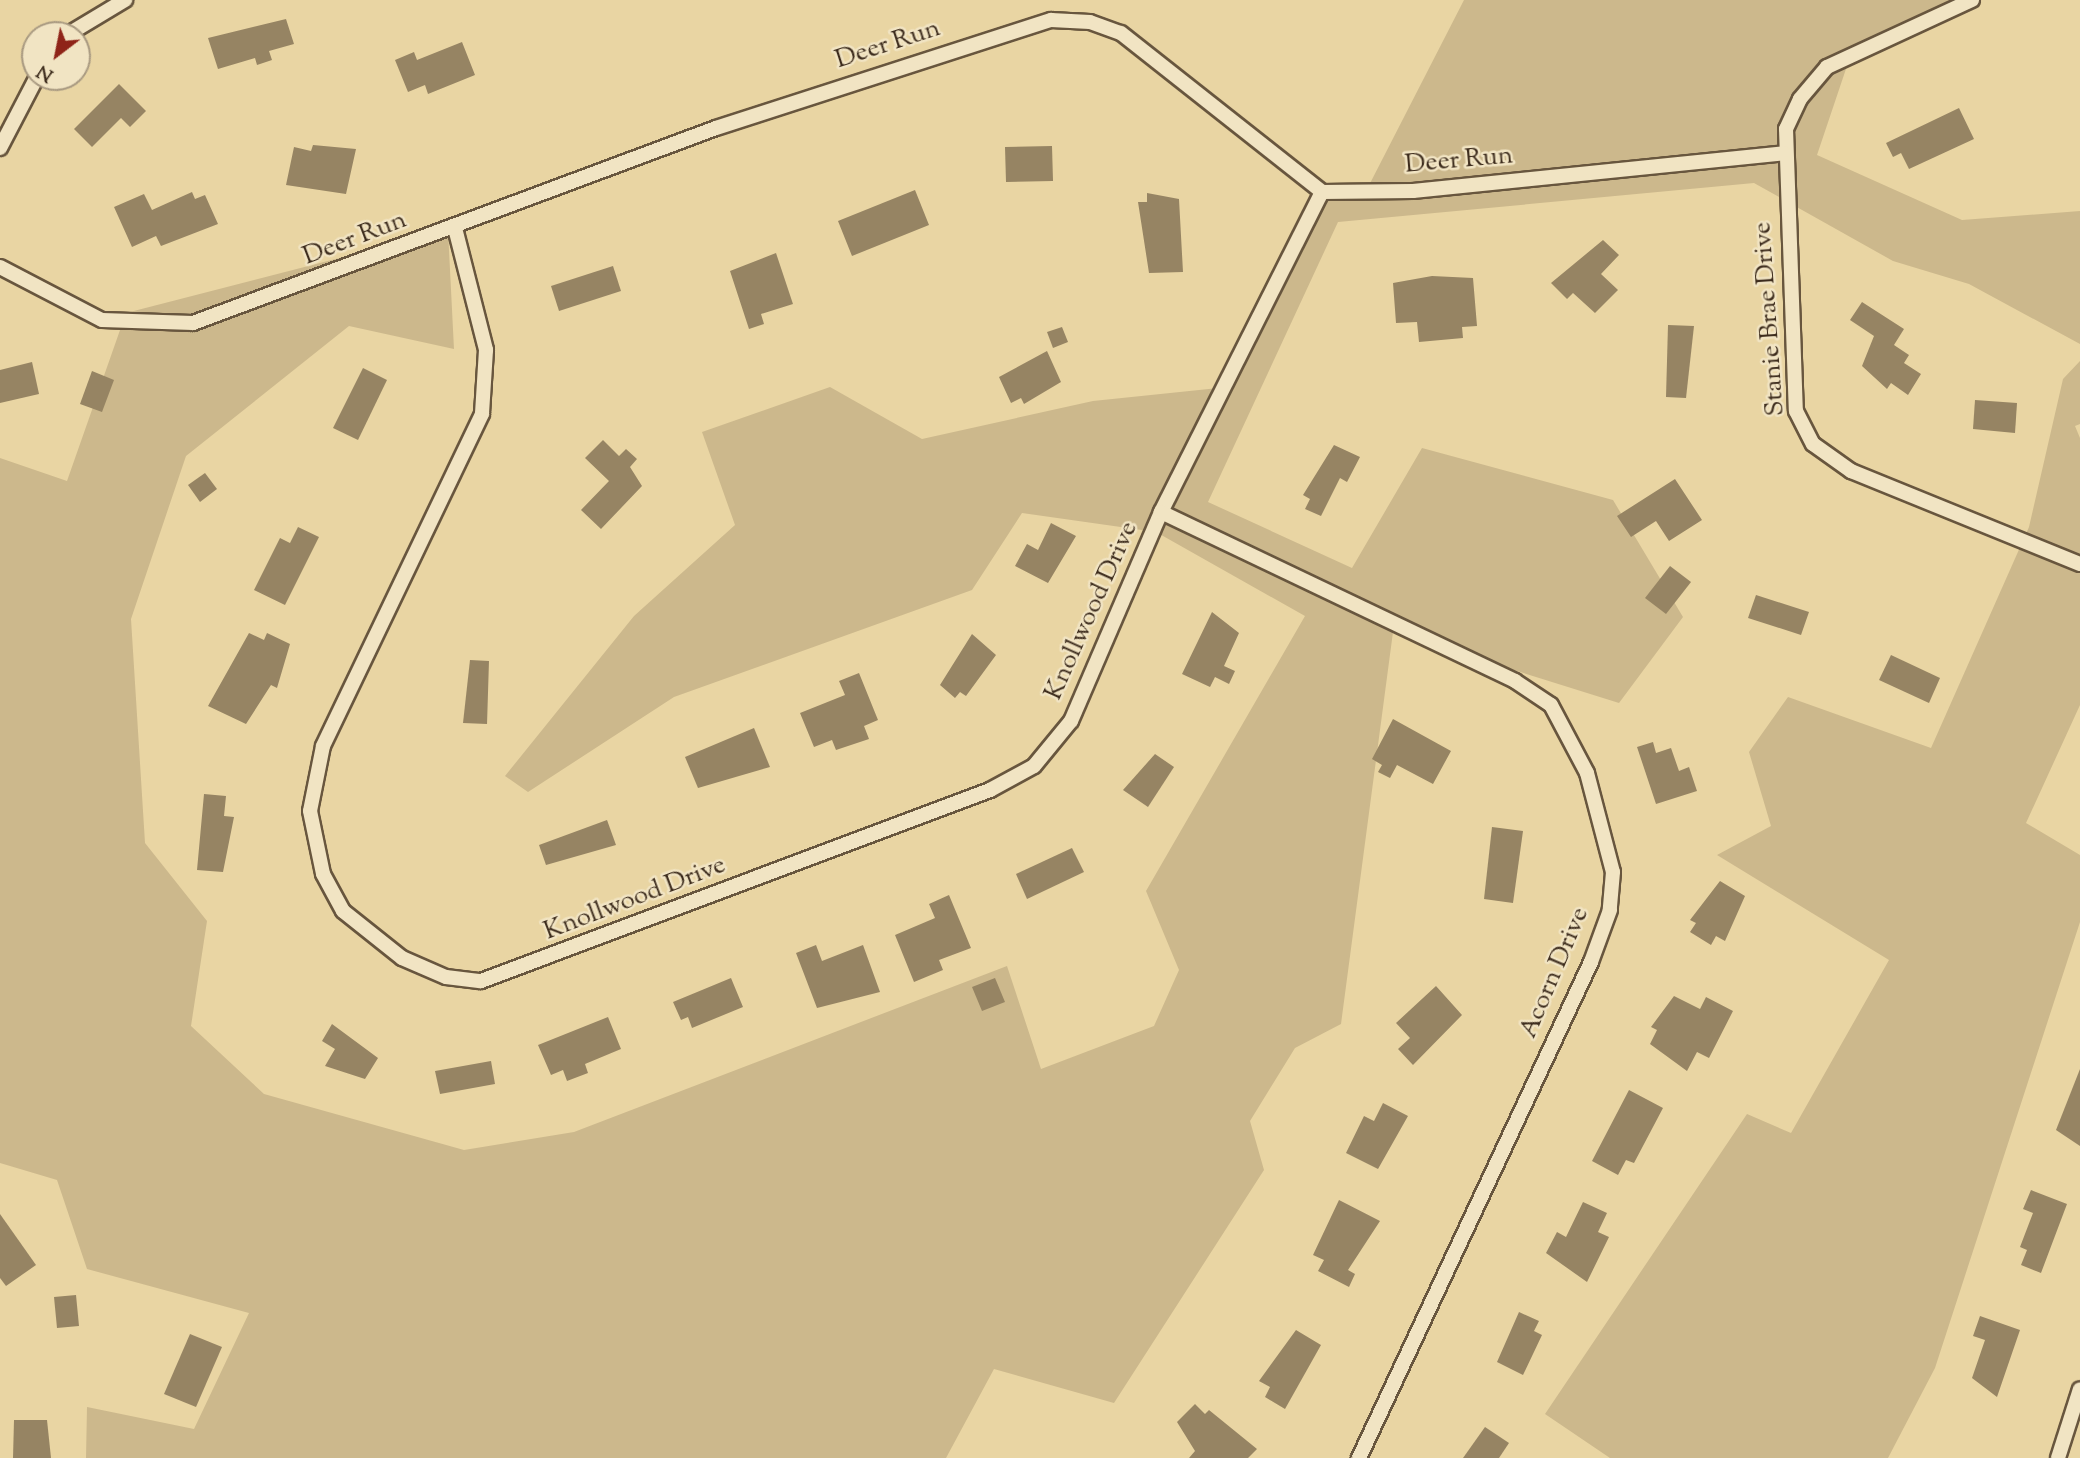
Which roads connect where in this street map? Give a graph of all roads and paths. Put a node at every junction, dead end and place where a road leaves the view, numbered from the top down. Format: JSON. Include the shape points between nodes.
{"nodes":[{"id":1,"x":125,"y":0,"type":"edge"},
{"id":2,"x":1972,"y":0,"type":"edge"},
{"id":3,"x":90,"y":21,"type":"edge"},
{"id":4,"x":30,"y":91,"type":"edge"},
{"id":5,"x":0,"y":148,"type":"edge"},
{"id":6,"x":1784,"y":153,"type":"junction"},
{"id":7,"x":1322,"y":192,"type":"junction"},
{"id":8,"x":455,"y":228,"type":"junction"},
{"id":9,"x":0,"y":267,"type":"edge"},
{"id":10,"x":1161,"y":512,"type":"junction"},
{"id":11,"x":2080,"y":564,"type":"edge"},
{"id":12,"x":2080,"y":1389,"type":"edge"},
{"id":13,"x":1359,"y":1458,"type":"edge"},
{"id":14,"x":2058,"y":1458,"type":"edge"}],
"edges":[{"from":1,"to":3,"type":"street"},
{"from":2,"to":6,"type":"street","name":"Stanie Brae Drive","via":[[1827,67],[1800,99]]},
{"from":4,"to":5,"type":"street"},
{"from":6,"to":7,"type":"street","name":"Deer Run","via":[[1402,192]]},
{"from":6,"to":11,"type":"street","name":"Stanie Brae Drive","via":[[1796,411],[1814,444],[1862,476]]},
{"from":7,"to":8,"type":"street","name":"Deer Run","via":[[1121,33],[1090,22],[1051,20],[716,128]]},
{"from":7,"to":10,"type":"street","name":"Knollwood Drive"},
{"from":8,"to":9,"type":"street","name":"Deer Run","via":[[193,323],[102,320]]},
{"from":8,"to":10,"type":"street","name":"Knollwood Drive","via":[[486,351],[482,414],[323,746],[310,811],[323,874],[343,911],[372,939],[446,977],[481,981],[533,965],[1019,776],[1071,720]]},
{"from":10,"to":13,"type":"street","name":"Acorn Drive","via":[[1515,681],[1551,705],[1587,773],[1614,872],[1610,911],[1591,962]]},
{"from":12,"to":14,"type":"street"}]}
